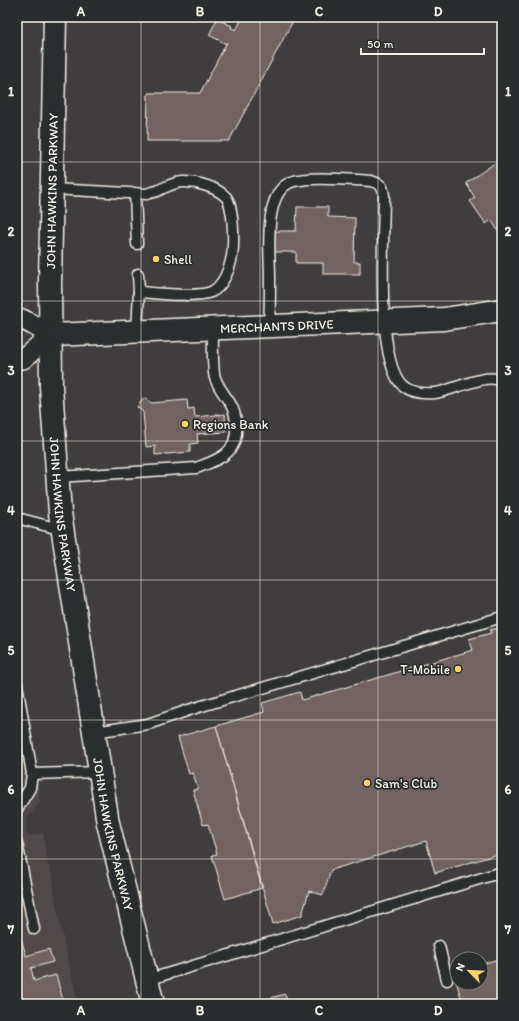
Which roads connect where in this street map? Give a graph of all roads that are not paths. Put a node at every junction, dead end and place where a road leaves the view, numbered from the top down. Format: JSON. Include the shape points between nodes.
{"nodes":[{"id":1,"x":55,"y":17,"type":"edge"},
{"id":2,"x":52,"y":189,"type":"junction"},
{"id":3,"x":135,"y":193,"type":"junction"},
{"id":4,"x":137,"y":244,"type":"dead end"},
{"id":5,"x":138,"y":274,"type":"dead end"},
{"id":6,"x":138,"y":292,"type":"junction"},
{"id":7,"x":502,"y":310,"type":"edge"},
{"id":8,"x":17,"y":319,"type":"edge"},
{"id":9,"x":384,"y":322,"type":"junction"},
{"id":10,"x":269,"y":327,"type":"junction"},
{"id":11,"x":213,"y":329,"type":"junction"},
{"id":12,"x":137,"y":332,"type":"junction"},
{"id":13,"x":51,"y":335,"type":"junction"},
{"id":14,"x":17,"y":359,"type":"edge"},
{"id":15,"x":502,"y":381,"type":"edge"},
{"id":16,"x":58,"y":477,"type":"junction"},
{"id":17,"x":17,"y":518,"type":"edge"},
{"id":18,"x":63,"y":530,"type":"junction"},
{"id":19,"x":502,"y":617,"type":"edge"},
{"id":20,"x":17,"y":684,"type":"edge"},
{"id":21,"x":94,"y":732,"type":"junction"},
{"id":22,"x":100,"y":772,"type":"junction"},
{"id":23,"x":32,"y":774,"type":"junction"},
{"id":24,"x":17,"y":810,"type":"edge"},
{"id":25,"x":17,"y":843,"type":"edge"},
{"id":26,"x":502,"y":872,"type":"edge"},
{"id":27,"x":34,"y":929,"type":"dead end"},
{"id":28,"x":439,"y":946,"type":"dead end"},
{"id":29,"x":147,"y":980,"type":"junction"},
{"id":30,"x":447,"y":980,"type":"dead end"},
{"id":31,"x":153,"y":1004,"type":"edge"}],
"edges":[{"from":1,"to":2,"type":"main road","name":"JOHN HAWKINS PARKWAY"},
{"from":2,"to":3,"type":"lane"},
{"from":2,"to":13,"type":"main road","name":"JOHN HAWKINS PARKWAY"},
{"from":3,"to":4,"type":"lane"},
{"from":3,"to":6,"type":"lane","via":[[147,194],[172,183],[202,185],[218,191],[227,198],[233,220],[232,256],[220,285],[212,292],[200,295]]},
{"from":5,"to":6,"type":"lane"},
{"from":6,"to":12,"type":"lane"},
{"from":7,"to":9,"type":"main road","name":"MERCHANTS DRIVE","via":[[454,318]]},
{"from":8,"to":13,"type":"street","via":[[22,319]]},
{"from":9,"to":10,"type":"main road","name":"MERCHANTS DRIVE"},
{"from":9,"to":10,"type":"lane","via":[[383,187],[371,181],[301,179],[288,183],[278,193],[269,224]]},
{"from":9,"to":15,"type":"lane","via":[[388,351],[396,377],[402,386],[411,391],[435,393],[490,378]]},
{"from":10,"to":11,"type":"main road","name":"MERCHANTS DRIVE"},
{"from":11,"to":12,"type":"main road","name":"MERCHANTS DRIVE"},
{"from":11,"to":16,"type":"lane","via":[[215,377],[236,415],[237,436],[230,450],[217,460],[196,468]]},
{"from":12,"to":13,"type":"main road","name":"MERCHANTS DRIVE"},
{"from":13,"to":14,"type":"street","via":[[23,359]]},
{"from":13,"to":16,"type":"main road","name":"JOHN HAWKINS PARKWAY","via":[[51,387]]},
{"from":16,"to":18,"type":"main road","name":"JOHN HAWKINS PARKWAY"},
{"from":17,"to":18,"type":"lane"},
{"from":18,"to":21,"type":"main road","name":"JOHN HAWKINS PARKWAY"},
{"from":19,"to":21,"type":"lane","via":[[148,724]]},
{"from":20,"to":23,"type":"lane"},
{"from":21,"to":22,"type":"main road","name":"JOHN HAWKINS PARKWAY"},
{"from":22,"to":23,"type":"lane"},
{"from":22,"to":29,"type":"main road","name":"JOHN HAWKINS PARKWAY","via":[[108,823]]},
{"from":23,"to":24,"type":"lane","via":[[30,788]]},
{"from":25,"to":27,"type":"lane"},
{"from":26,"to":29,"type":"lane"},
{"from":28,"to":30,"type":"lane"},
{"from":29,"to":31,"type":"main road","name":"JOHN HAWKINS PARKWAY"}]}
